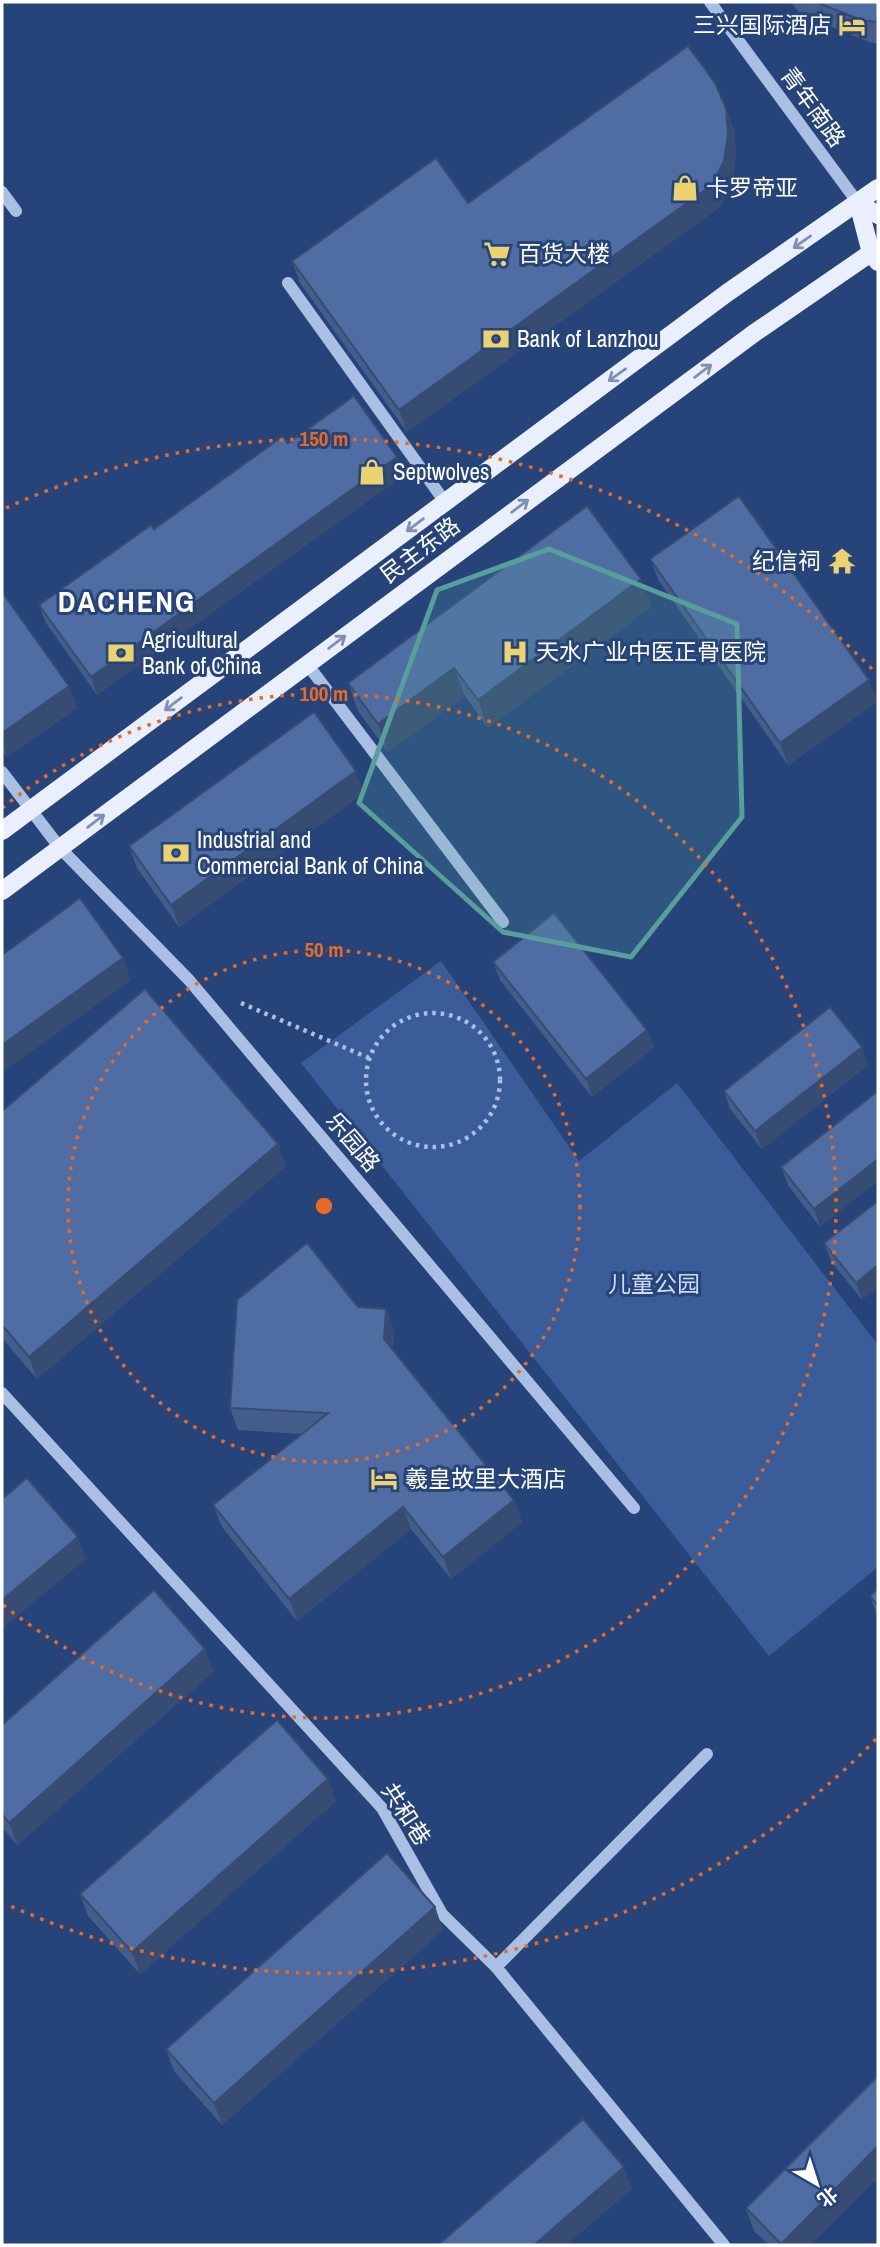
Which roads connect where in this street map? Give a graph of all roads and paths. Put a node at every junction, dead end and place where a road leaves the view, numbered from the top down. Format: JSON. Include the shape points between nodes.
{"nodes":[{"id":1,"x":710,"y":2,"type":"edge"},
{"id":2,"x":878,"y":188,"type":"edge"},
{"id":3,"x":2,"y":192,"type":"edge"},
{"id":4,"x":858,"y":203,"type":"junction"},
{"id":5,"x":16,"y":211,"type":"dead end"},
{"id":6,"x":878,"y":215,"type":"edge"},
{"id":7,"x":876,"y":255,"type":"edge"},
{"id":8,"x":288,"y":283,"type":"dead end"},
{"id":9,"x":445,"y":502,"type":"junction"},
{"id":10,"x":307,"y":664,"type":"junction"},
{"id":11,"x":2,"y":772,"type":"edge"},
{"id":12,"x":30,"y":810,"type":"junction"},
{"id":13,"x":2,"y":831,"type":"edge"},
{"id":14,"x":60,"y":848,"type":"junction"},
{"id":15,"x":2,"y":891,"type":"edge"},
{"id":16,"x":503,"y":922,"type":"dead end"},
{"id":17,"x":189,"y":980,"type":"junction"},
{"id":18,"x":369,"y":1058,"type":"junction"},
{"id":19,"x":2,"y":1392,"type":"edge"},
{"id":20,"x":634,"y":1508,"type":"dead end"},
{"id":21,"x":707,"y":1754,"type":"dead end"},
{"id":22,"x":496,"y":1967,"type":"junction"},
{"id":23,"x":724,"y":2245,"type":"edge"}],
"edges":[{"from":1,"to":4,"type":"street","name":"青年南路"},
{"from":2,"to":4,"type":"main road","name":"民主东路"},
{"from":3,"to":5,"type":"street"},
{"from":4,"to":6,"type":"main road"},
{"from":4,"to":7,"type":"main road"},
{"from":4,"to":9,"type":"main road","name":"民主东路","one_way":true,"via":[[727,293]]},
{"from":10,"to":7,"type":"main road","name":"民主东路","one_way":true,"via":[[753,334]]},
{"from":8,"to":9,"type":"street"},
{"from":9,"to":12,"type":"main road","name":"民主东路","one_way":true},
{"from":14,"to":10,"type":"main road","name":"民主东路","one_way":true},
{"from":10,"to":16,"type":"street"},
{"from":11,"to":12,"type":"street","name":"乐园路"},
{"from":12,"to":13,"type":"main road","name":"民主东路"},
{"from":12,"to":14,"type":"street","name":"乐园路"},
{"from":14,"to":15,"type":"main road","name":"民主东路"},
{"from":14,"to":17,"type":"street","name":"乐园路"},
{"from":17,"to":18,"type":"path"},
{"from":17,"to":20,"type":"street","name":"乐园路"},
{"from":18,"to":18,"type":"path","via":[[365,1085],[372,1110],[388,1131],[411,1144],[438,1148],[463,1141],[485,1125],[498,1102],[502,1075],[495,1049],[478,1028],[456,1015],[429,1012],[403,1018],[382,1035]]},
{"from":19,"to":22,"type":"street","name":"共和巷","via":[[382,1808],[442,1914]]},
{"from":21,"to":22,"type":"street"},
{"from":22,"to":23,"type":"street","name":"共和巷"}]}
